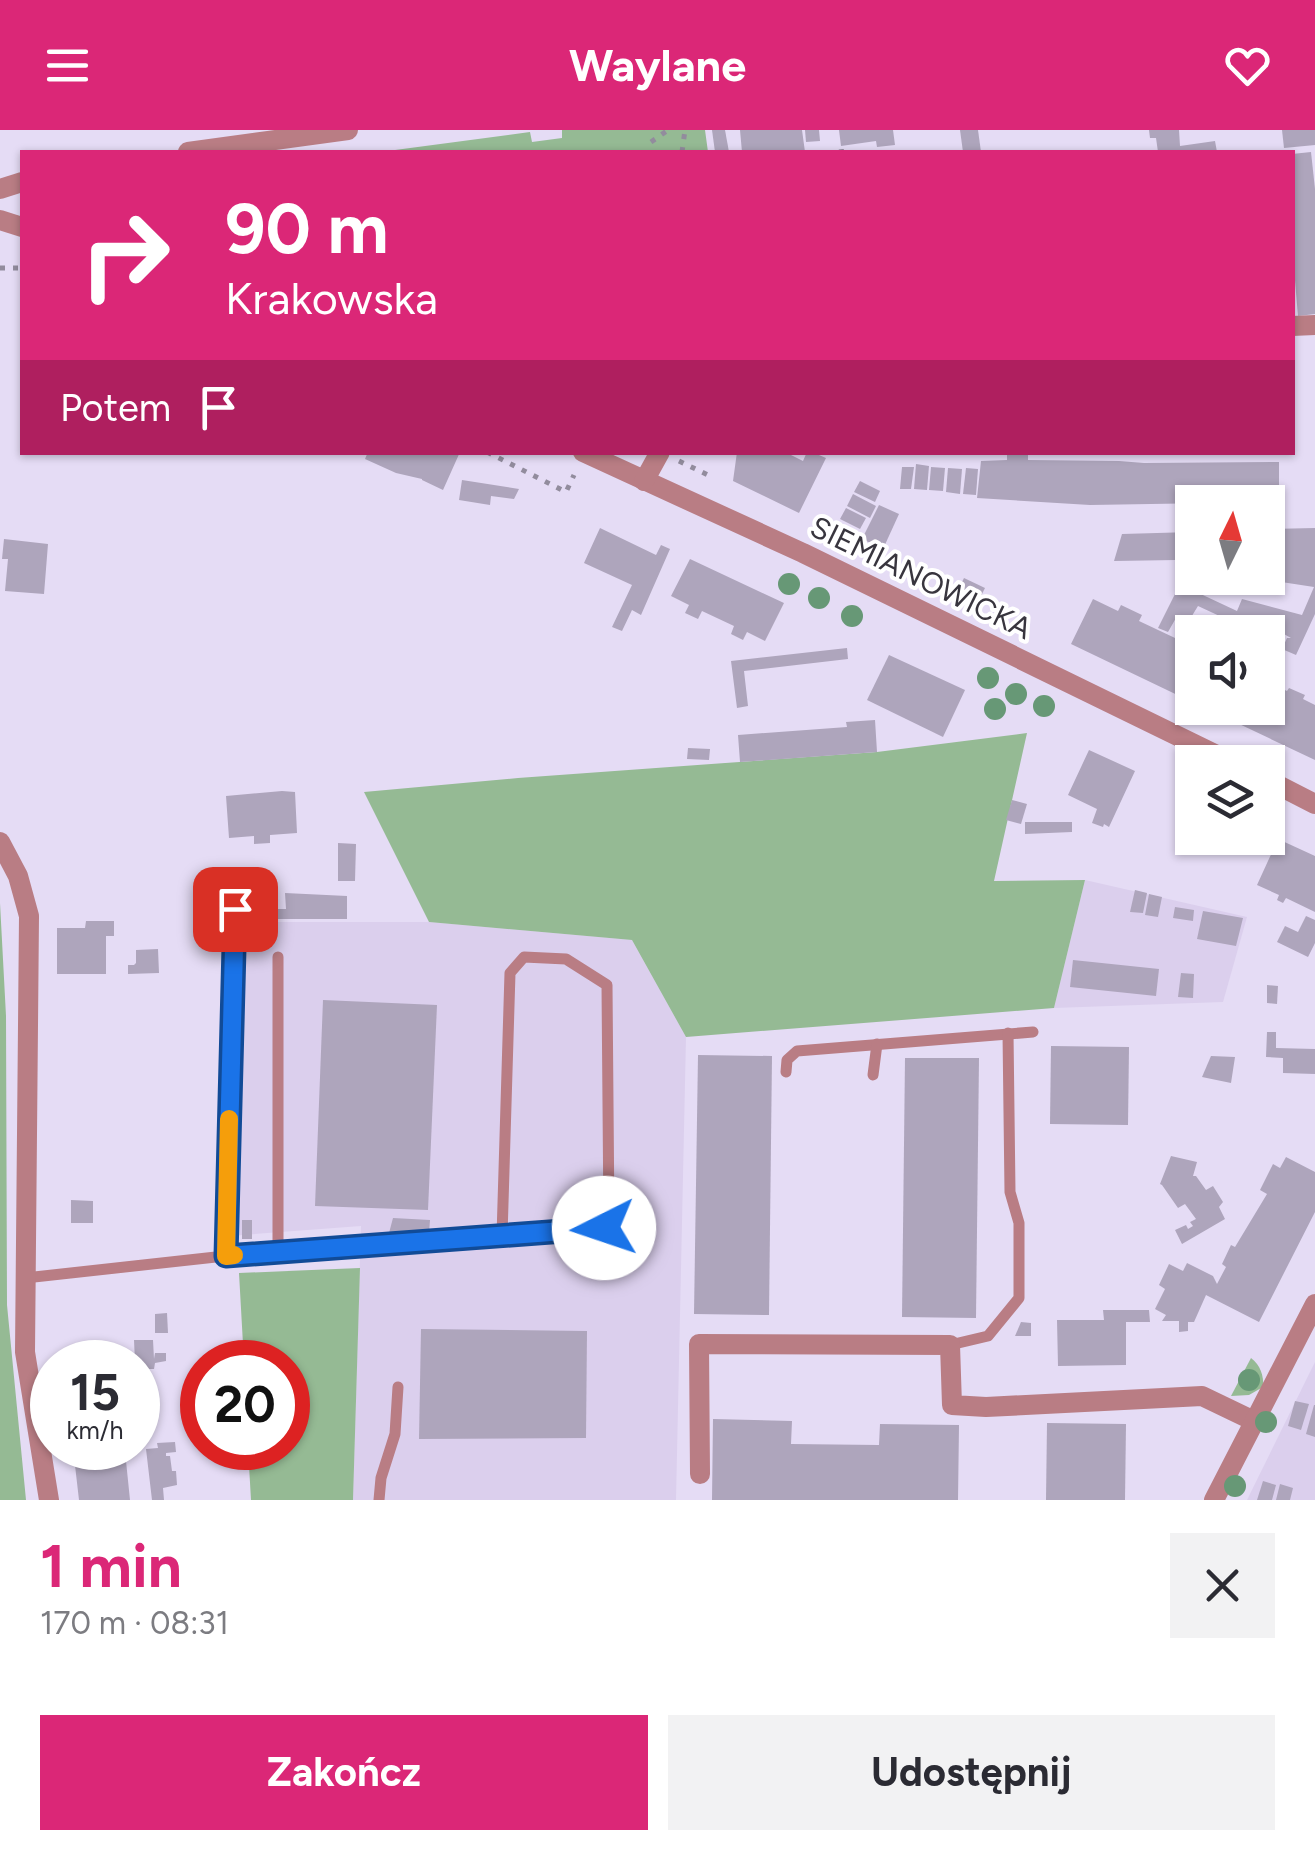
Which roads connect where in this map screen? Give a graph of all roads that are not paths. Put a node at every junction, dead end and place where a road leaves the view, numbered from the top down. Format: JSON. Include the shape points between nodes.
{"nodes":[{"id":1,"x":348,"y":130,"type":"edge"},
{"id":2,"x":203,"y":150,"type":"edge"},
{"id":3,"x":665,"y":455,"type":"edge"},
{"id":4,"x":579,"y":462,"type":"edge"},
{"id":5,"x":644,"y":481,"type":"junction"},
{"id":6,"x":1196,"y":745,"type":"edge"},
{"id":7,"x":1285,"y":789,"type":"edge"},
{"id":8,"x":1315,"y":804,"type":"edge"},
{"id":9,"x":0,"y":842,"type":"edge"},
{"id":10,"x":235,"y":909,"type":"dead end"},
{"id":11,"x":278,"y":957,"type":"dead end"},
{"id":12,"x":1033,"y":1032,"type":"dead end"},
{"id":13,"x":1008,"y":1033,"type":"junction"},
{"id":14,"x":876,"y":1044,"type":"junction"},
{"id":15,"x":786,"y":1072,"type":"dead end"},
{"id":16,"x":872,"y":1076,"type":"dead end"},
{"id":17,"x":502,"y":1236,"type":"junction"},
{"id":18,"x":278,"y":1252,"type":"junction"},
{"id":19,"x":226,"y":1256,"type":"junction"},
{"id":20,"x":24,"y":1278,"type":"junction"},
{"id":21,"x":1315,"y":1304,"type":"edge"},
{"id":22,"x":950,"y":1345,"type":"junction"},
{"id":23,"x":398,"y":1387,"type":"dead end"},
{"id":24,"x":1254,"y":1422,"type":"junction"},
{"id":25,"x":700,"y":1474,"type":"dead end"},
{"id":26,"x":49,"y":1500,"type":"edge"},
{"id":27,"x":379,"y":1500,"type":"edge"},
{"id":28,"x":1214,"y":1500,"type":"edge"}],
"edges":[{"from":1,"to":2,"type":"street"},
{"from":3,"to":5,"type":"street"},
{"from":4,"to":5,"type":"street","name":"SIEMIANOWICKA"},
{"from":5,"to":6,"type":"street","name":"SIEMIANOWICKA"},
{"from":7,"to":8,"type":"street"},
{"from":9,"to":20,"type":"street","via":[[29,916]]},
{"from":10,"to":19,"type":"lane"},
{"from":11,"to":18,"type":"lane"},
{"from":12,"to":13,"type":"lane"},
{"from":13,"to":14,"type":"lane"},
{"from":13,"to":22,"type":"lane","via":[[1019,1298],[988,1336]]},
{"from":14,"to":15,"type":"lane","via":[[797,1051]]},
{"from":14,"to":16,"type":"lane"},
{"from":17,"to":17,"type":"lane","via":[[604,1228],[609,1222],[606,984],[566,959],[524,957],[510,973]]},
{"from":17,"to":18,"type":"lane"},
{"from":18,"to":19,"type":"lane"},
{"from":19,"to":20,"type":"lane"},
{"from":20,"to":26,"type":"street","via":[[25,1352]]},
{"from":21,"to":24,"type":"street"},
{"from":22,"to":24,"type":"street","via":[[952,1405],[1202,1396]]},
{"from":22,"to":25,"type":"street","via":[[699,1344]]},
{"from":23,"to":27,"type":"lane"},
{"from":24,"to":28,"type":"street"}]}
